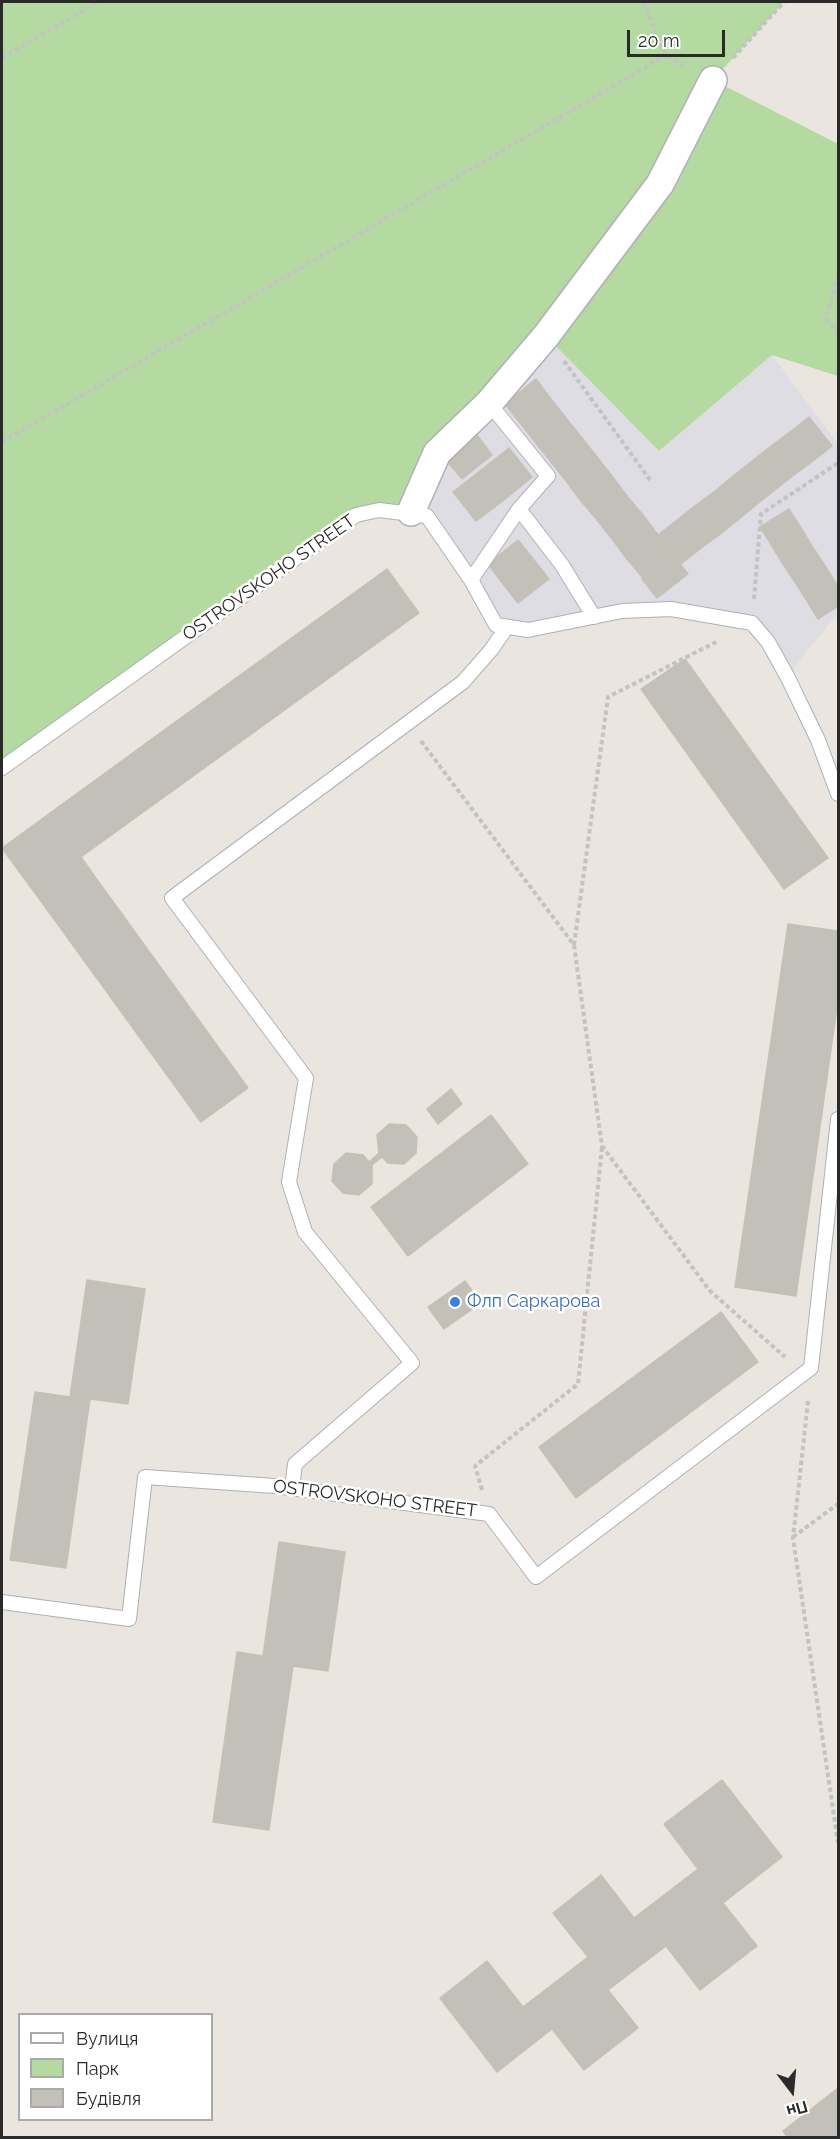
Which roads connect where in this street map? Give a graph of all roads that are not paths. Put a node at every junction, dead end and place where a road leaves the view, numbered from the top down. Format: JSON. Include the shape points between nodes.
{"nodes":[{"id":1,"x":713,"y":80,"type":"road end"},
{"id":2,"x":489,"y":403,"type":"junction"},
{"id":3,"x":519,"y":509,"type":"junction"},
{"id":4,"x":411,"y":512,"type":"junction"},
{"id":5,"x":471,"y":580,"type":"junction"},
{"id":6,"x":594,"y":618,"type":"junction"},
{"id":7,"x":507,"y":627,"type":"junction"},
{"id":8,"x":2,"y":768,"type":"edge"},
{"id":9,"x":838,"y":794,"type":"edge"},
{"id":10,"x":838,"y":1119,"type":"edge"},
{"id":11,"x":292,"y":1488,"type":"junction"},
{"id":12,"x":2,"y":1602,"type":"edge"}],
"edges":[{"from":1,"to":2,"type":"street","via":[[660,184],[546,336]]},
{"from":2,"to":3,"type":"lane","via":[[548,476]]},
{"from":2,"to":4,"type":"street","via":[[437,453]]},
{"from":3,"to":5,"type":"lane"},
{"from":3,"to":6,"type":"lane","via":[[562,565]]},
{"from":4,"to":5,"type":"lane","name":"OSTROVSKOHO STREET","via":[[427,516]]},
{"from":4,"to":8,"type":"lane","name":"OSTROVSKOHO STREET","via":[[380,510],[356,515]]},
{"from":5,"to":7,"type":"lane","name":"OSTROVSKOHO STREET","via":[[496,625]]},
{"from":6,"to":7,"type":"lane","via":[[528,630]]},
{"from":6,"to":9,"type":"lane","via":[[622,610],[671,609],[752,623],[787,676],[818,740]]},
{"from":7,"to":11,"type":"lane","via":[[463,682],[172,898],[306,1078],[289,1182],[305,1233],[412,1363],[295,1464]]},
{"from":10,"to":11,"type":"lane","name":"OSTROVSKOHO STREET","via":[[808,1371],[536,1577],[489,1514]]},
{"from":11,"to":12,"type":"lane","name":"OSTROVSKOHO STREET","via":[[145,1477],[129,1619]]}]}
